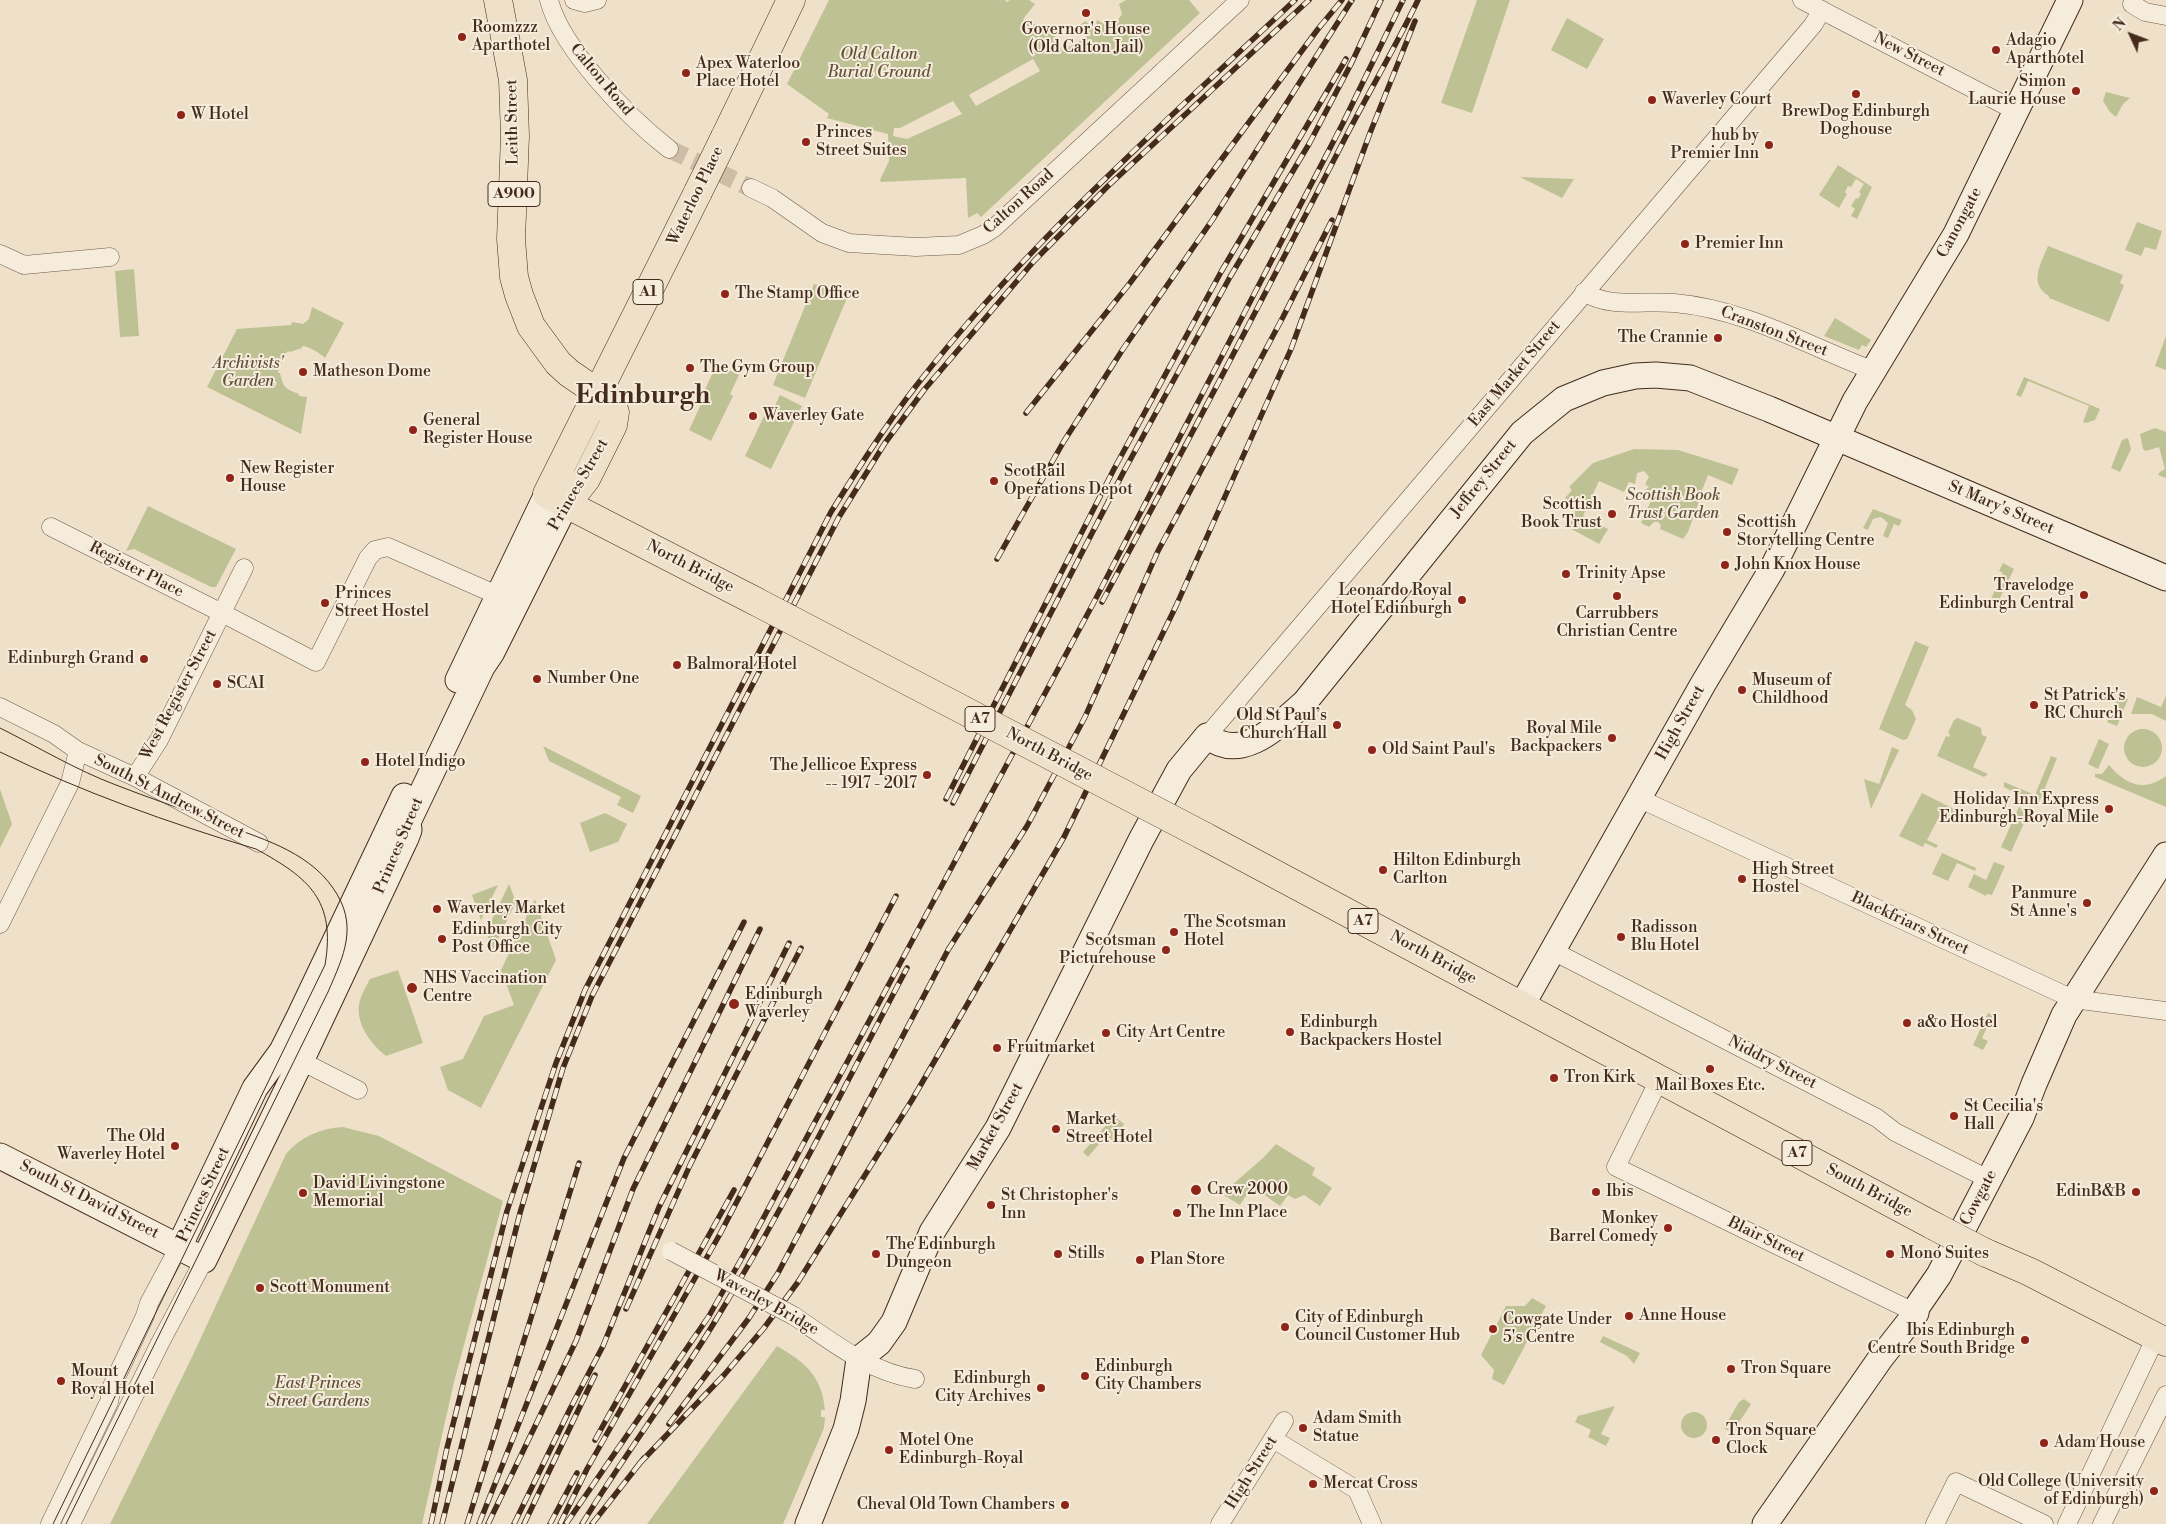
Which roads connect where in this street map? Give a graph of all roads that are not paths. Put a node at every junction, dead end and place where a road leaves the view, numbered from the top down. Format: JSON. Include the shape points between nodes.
{"nodes":[{"id":1,"x":498,"y":0,"type":"edge"},
{"id":2,"x":549,"y":0,"type":"edge"},
{"id":3,"x":574,"y":0,"type":"edge"},
{"id":4,"x":597,"y":0,"type":"edge"},
{"id":5,"x":791,"y":0,"type":"edge"},
{"id":6,"x":1240,"y":0,"type":"edge"},
{"id":7,"x":1802,"y":0,"type":"edge"},
{"id":8,"x":2070,"y":0,"type":"edge"},
{"id":9,"x":2132,"y":4,"type":"dead end"},
{"id":10,"x":1822,"y":10,"type":"junction"},
{"id":11,"x":2166,"y":16,"type":"edge"},
{"id":12,"x":2016,"y":111,"type":"junction"},
{"id":13,"x":669,"y":149,"type":"tunnel mouth"},
{"id":14,"x":751,"y":188,"type":"tunnel mouth"},
{"id":15,"x":0,"y":254,"type":"edge"},
{"id":16,"x":110,"y":257,"type":"dead end"},
{"id":17,"x":1584,"y":292,"type":"junction"},
{"id":18,"x":1874,"y":371,"type":"junction"},
{"id":19,"x":569,"y":373,"type":"junction"},
{"id":20,"x":599,"y":392,"type":"junction"},
{"id":21,"x":584,"y":422,"type":"junction"},
{"id":22,"x":1835,"y":438,"type":"junction"},
{"id":23,"x":556,"y":499,"type":"junction"},
{"id":24,"x":51,"y":527,"type":"dead end"},
{"id":25,"x":244,"y":568,"type":"dead end"},
{"id":26,"x":2166,"y":578,"type":"edge"},
{"id":27,"x":497,"y":596,"type":"junction"},
{"id":28,"x":222,"y":613,"type":"junction"},
{"id":29,"x":0,"y":707,"type":"edge"},
{"id":30,"x":1207,"y":736,"type":"junction"},
{"id":31,"x":78,"y":751,"type":"junction"},
{"id":32,"x":134,"y":777,"type":"junction"},
{"id":33,"x":1638,"y":798,"type":"junction"},
{"id":34,"x":259,"y":843,"type":"dead end"},
{"id":35,"x":2166,"y":855,"type":"edge"},
{"id":36,"x":0,"y":924,"type":"edge"},
{"id":37,"x":1553,"y":951,"type":"junction"},
{"id":38,"x":2073,"y":1000,"type":"junction"},
{"id":39,"x":1522,"y":1006,"type":"junction"},
{"id":40,"x":2166,"y":1011,"type":"edge"},
{"id":41,"x":291,"y":1056,"type":"junction"},
{"id":42,"x":1659,"y":1080,"type":"junction"},
{"id":43,"x":358,"y":1090,"type":"dead end"},
{"id":44,"x":0,"y":1156,"type":"edge"},
{"id":45,"x":1988,"y":1179,"type":"junction"},
{"id":46,"x":180,"y":1247,"type":"junction"},
{"id":47,"x":671,"y":1251,"type":"dead end"},
{"id":48,"x":204,"y":1260,"type":"junction"},
{"id":49,"x":1916,"y":1313,"type":"junction"},
{"id":50,"x":2161,"y":1339,"type":"edge"},
{"id":51,"x":859,"y":1359,"type":"junction"},
{"id":52,"x":915,"y":1379,"type":"dead end"},
{"id":53,"x":2166,"y":1395,"type":"edge"},
{"id":54,"x":1284,"y":1421,"type":"dead end"},
{"id":55,"x":1273,"y":1439,"type":"junction"},
{"id":56,"x":50,"y":1524,"type":"edge"},
{"id":57,"x":71,"y":1524,"type":"edge"},
{"id":58,"x":808,"y":1524,"type":"edge"},
{"id":59,"x":1220,"y":1524,"type":"edge"},
{"id":60,"x":1372,"y":1524,"type":"edge"},
{"id":61,"x":1765,"y":1524,"type":"edge"},
{"id":62,"x":1935,"y":1524,"type":"edge"},
{"id":63,"x":2044,"y":1524,"type":"edge"},
{"id":64,"x":2067,"y":1524,"type":"edge"},
{"id":65,"x":2102,"y":1524,"type":"edge"}],
"edges":[{"from":1,"to":19,"type":"main road","name":"Leith Street","number":"A900","via":[[513,80],[515,136],[511,239],[514,277],[535,331],[552,357]]},
{"from":2,"to":13,"type":"street","name":"Calton Road","via":[[563,34],[601,82],[635,121]]},
{"from":3,"to":4,"type":"street","via":[[585,3]]},
{"from":5,"to":20,"type":"main road","name":"Waterloo Place","number":"A1","bridge":true},
{"from":6,"to":14,"type":"street","name":"Calton Road","via":[[994,228],[972,241],[936,248],[849,243],[822,233],[772,198]]},
{"from":7,"to":10,"type":"street","name":"New Street"},
{"from":8,"to":12,"type":"street","name":"Canongate"},
{"from":9,"to":11,"type":"street","via":[[2145,12]]},
{"from":10,"to":12,"type":"street","name":"New Street"},
{"from":10,"to":17,"type":"street","name":"East Market Street","via":[[1813,25]]},
{"from":12,"to":18,"type":"street","name":"Canongate","via":[[1956,234]]},
{"from":15,"to":16,"type":"street","via":[[24,265]]},
{"from":17,"to":18,"type":"street","name":"Cranston Street","via":[[1607,302],[1674,303],[1715,310],[1768,327]]},
{"from":17,"to":30,"type":"street","name":"East Market Street"},
{"from":18,"to":22,"type":"street","name":"Canongate"},
{"from":19,"to":20,"type":"main road","name":"Leith Street","number":"A900"},
{"from":19,"to":21,"type":"main road","number":"A900","via":[[580,396]]},
{"from":20,"to":21,"type":"main road","name":"Princes Street"},
{"from":20,"to":23,"type":"main road","name":"Princes Street","via":[[615,412],[613,425],[586,479]]},
{"from":21,"to":23,"type":"main road","name":"Princes Street"},
{"from":22,"to":26,"type":"street","name":"St Mary's Street"},
{"from":22,"to":30,"type":"street","name":"Jeffrey Street","via":[[1690,378],[1635,376],[1603,383],[1564,398],[1522,433],[1305,702],[1273,730],[1246,744],[1227,746]]},
{"from":22,"to":33,"type":"street","name":"High Street","via":[[1772,569],[1714,663]]},
{"from":23,"to":27,"type":"street","name":"Princes Street"},
{"from":23,"to":39,"type":"main road","name":"North Bridge","number":"A7","bridge":true,"via":[[1204,836]]},
{"from":23,"to":41,"type":"street","name":"Princes Street","via":[[492,652],[468,694],[408,822],[406,838]]},
{"from":24,"to":28,"type":"street","name":"Register Place"},
{"from":25,"to":28,"type":"street","name":"West Register Street"},
{"from":27,"to":28,"type":"street","name":"West Register Street","via":[[388,547],[375,550],[368,558],[316,662]]},
{"from":27,"to":41,"type":"street","name":"Princes Street","via":[[375,860]]},
{"from":28,"to":32,"type":"street","name":"West Register Street","via":[[159,740]]},
{"from":29,"to":31,"type":"street","name":"South St Andrew Street","via":[[54,734]]},
{"from":30,"to":51,"type":"street","name":"Market Street","via":[[1179,770],[1141,840],[998,1128],[932,1232],[894,1322],[879,1343]]},
{"from":31,"to":32,"type":"street","name":"South St Andrew Street"},
{"from":31,"to":36,"type":"street","via":[[70,783]]},
{"from":32,"to":34,"type":"street","name":"South St Andrew Street"},
{"from":33,"to":37,"type":"street","name":"High Street"},
{"from":33,"to":38,"type":"street","name":"Blackfriars Street"},
{"from":35,"to":38,"type":"street","name":"Cowgate"},
{"from":37,"to":39,"type":"street","name":"High Street"},
{"from":37,"to":45,"type":"street","name":"Niddry Street"},
{"from":38,"to":40,"type":"street","name":"Blackfriars Street"},
{"from":38,"to":45,"type":"street","name":"Cowgate","via":[[2056,1030],[2021,1118]]},
{"from":39,"to":42,"type":"main road","name":"South Bridge","number":"A7"},
{"from":41,"to":43,"type":"street"},
{"from":41,"to":46,"type":"street","name":"Princes Street","via":[[256,1088]]},
{"from":41,"to":48,"type":"street","name":"Princes Street"},
{"from":42,"to":49,"type":"street","name":"Blair Street","via":[[1616,1167]]},
{"from":42,"to":50,"type":"main road","name":"South Bridge","number":"A7","bridge":true,"via":[[1984,1252]]},
{"from":44,"to":46,"type":"street","name":"South St David Street"},
{"from":45,"to":49,"type":"street","name":"Cowgate"},
{"from":46,"to":48,"type":"street","name":"South St David Street"},
{"from":46,"to":56,"type":"street","name":"Princes Street","via":[[149,1303],[112,1386],[109,1402]]},
{"from":47,"to":51,"type":"street","name":"Waverley Bridge","bridge":true,"via":[[794,1316]]},
{"from":48,"to":57,"type":"street","name":"Princes Street"},
{"from":49,"to":61,"type":"street","name":"Cowgate","via":[[1880,1359]]},
{"from":50,"to":64,"type":"street"},
{"from":51,"to":52,"type":"street","name":"Waverley Bridge"},
{"from":51,"to":58,"type":"street","via":[[846,1429]]},
{"from":53,"to":65,"type":"street"},
{"from":54,"to":55,"type":"street","name":"High Street"},
{"from":55,"to":59,"type":"street","name":"High Street"},
{"from":55,"to":60,"type":"street","via":[[1357,1490]]},
{"from":62,"to":63,"type":"street","via":[[1956,1482]]}]}
